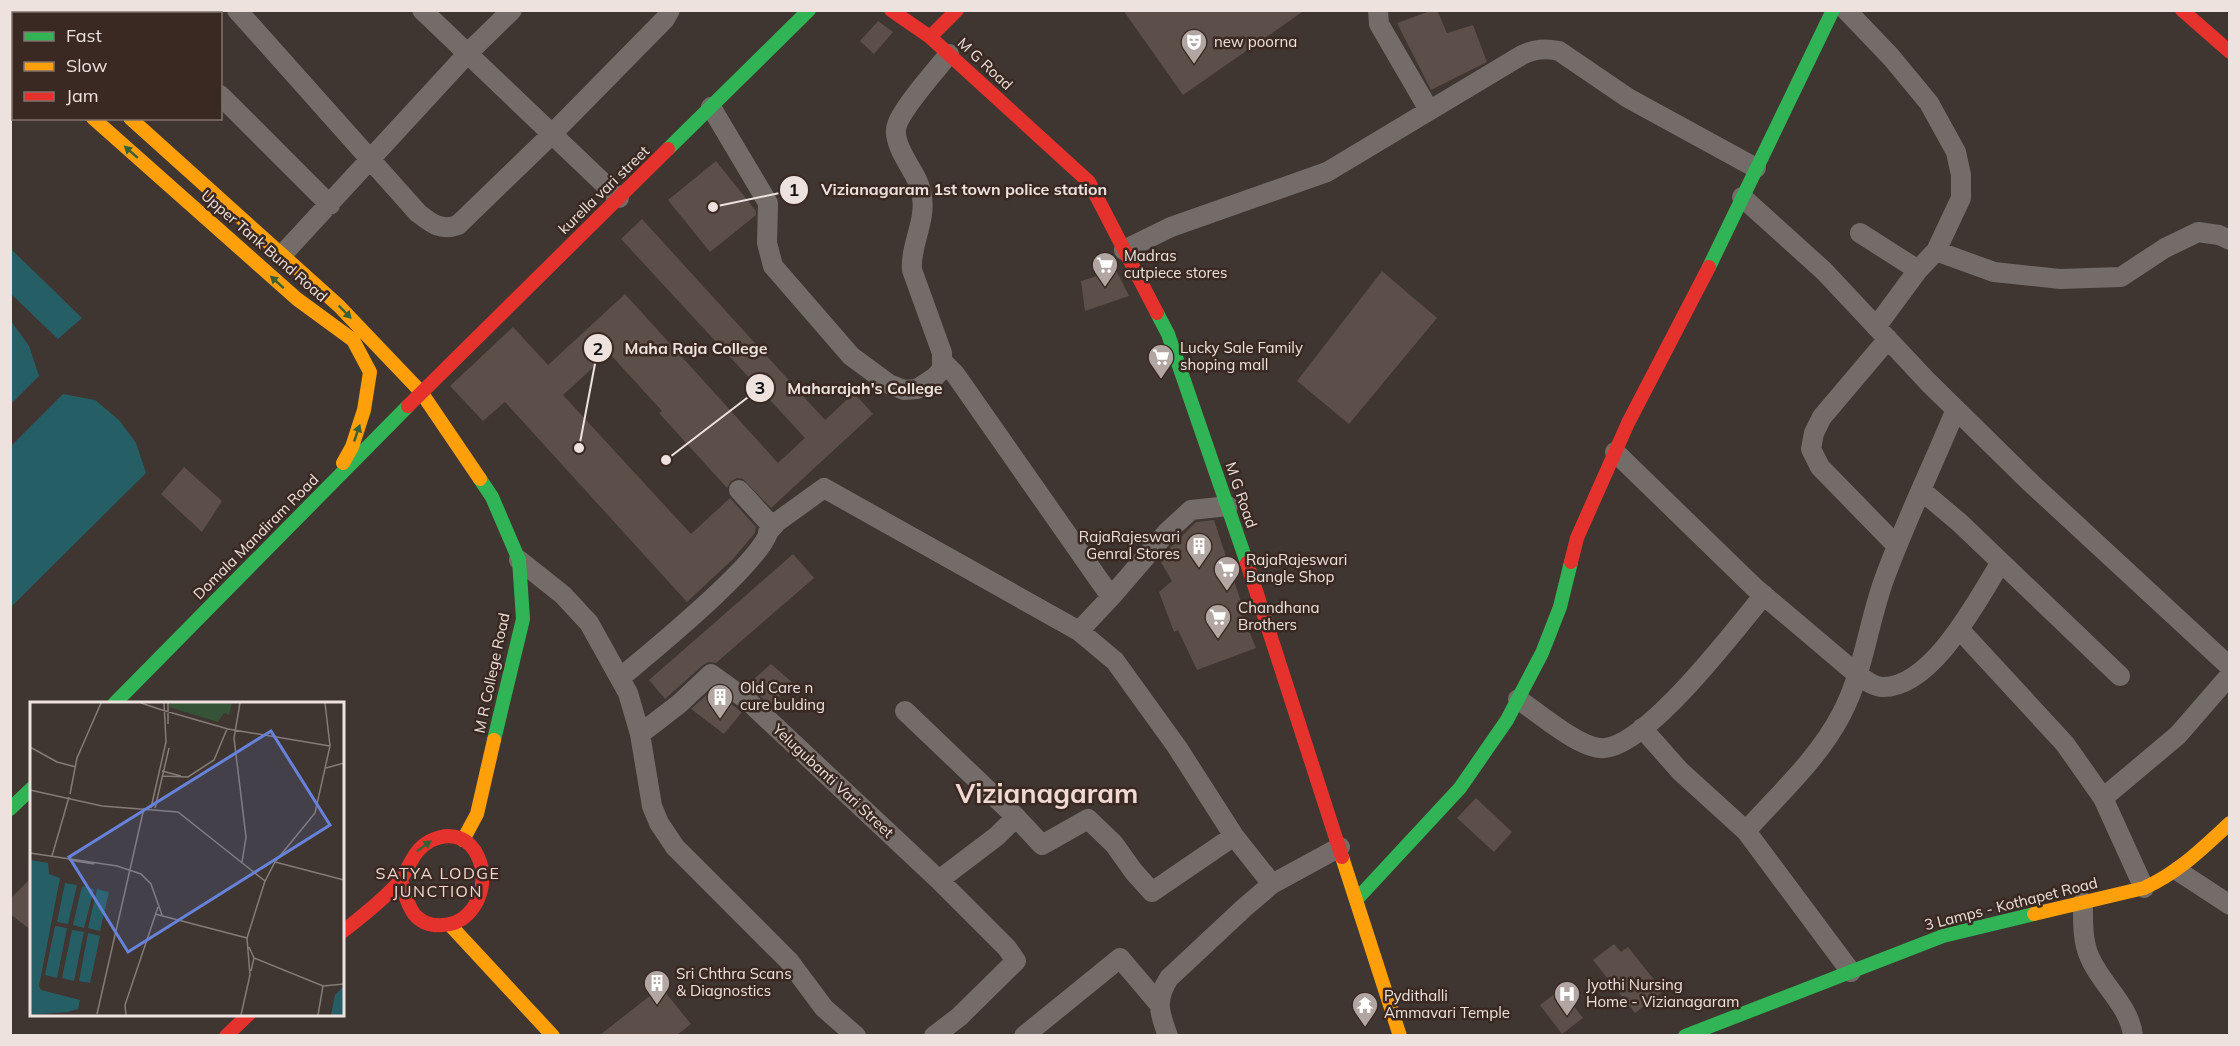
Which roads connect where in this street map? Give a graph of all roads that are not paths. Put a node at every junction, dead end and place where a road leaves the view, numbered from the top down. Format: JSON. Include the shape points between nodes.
{"nodes":[{"id":1,"x":237,"y":10,"type":"edge"},
{"id":2,"x":422,"y":10,"type":"edge"},
{"id":3,"x":512,"y":10,"type":"edge"},
{"id":4,"x":670,"y":10,"type":"edge"},
{"id":5,"x":809,"y":10,"type":"edge"},
{"id":6,"x":957,"y":10,"type":"edge"},
{"id":7,"x":1378,"y":10,"type":"edge"},
{"id":8,"x":1833,"y":10,"type":"edge"},
{"id":9,"x":1846,"y":10,"type":"edge"},
{"id":10,"x":2182,"y":10,"type":"edge"},
{"id":11,"x":900,"y":13,"type":"edge"},
{"id":12,"x":930,"y":36,"type":"junction"},
{"id":13,"x":2229,"y":52,"type":"edge"},
{"id":14,"x":468,"y":53,"type":"junction"},
{"id":15,"x":949,"y":54,"type":"junction"},
{"id":16,"x":222,"y":97,"type":"edge"},
{"id":17,"x":711,"y":107,"type":"junction"},
{"id":18,"x":1429,"y":110,"type":"junction"},
{"id":19,"x":95,"y":120,"type":"edge"},
{"id":20,"x":132,"y":120,"type":"edge"},
{"id":21,"x":552,"y":134,"type":"junction"},
{"id":22,"x":371,"y":161,"type":"junction"},
{"id":23,"x":1756,"y":168,"type":"junction"},
{"id":24,"x":1742,"y":197,"type":"junction"},
{"id":25,"x":619,"y":198,"type":"junction"},
{"id":26,"x":330,"y":205,"type":"junction"},
{"id":27,"x":1860,"y":233,"type":"dead end"},
{"id":28,"x":2229,"y":240,"type":"edge"},
{"id":29,"x":1124,"y":250,"type":"junction"},
{"id":30,"x":1936,"y":251,"type":"junction"},
{"id":31,"x":282,"y":255,"type":"junction"},
{"id":32,"x":1918,"y":270,"type":"junction"},
{"id":33,"x":1882,"y":333,"type":"junction"},
{"id":34,"x":944,"y":363,"type":"junction"},
{"id":35,"x":421,"y":392,"type":"junction"},
{"id":36,"x":1956,"y":410,"type":"junction"},
{"id":37,"x":1615,"y":452,"type":"junction"},
{"id":38,"x":330,"y":485,"type":"junction"},
{"id":39,"x":739,"y":490,"type":"dead end"},
{"id":40,"x":1922,"y":491,"type":"junction"},
{"id":41,"x":1228,"y":506,"type":"junction"},
{"id":42,"x":768,"y":532,"type":"junction"},
{"id":43,"x":1897,"y":546,"type":"junction"},
{"id":44,"x":519,"y":560,"type":"junction"},
{"id":45,"x":2001,"y":562,"type":"junction"},
{"id":46,"x":1764,"y":595,"type":"junction"},
{"id":47,"x":1111,"y":597,"type":"junction"},
{"id":48,"x":1959,"y":630,"type":"junction"},
{"id":49,"x":1079,"y":631,"type":"junction"},
{"id":50,"x":2229,"y":667,"type":"edge"},
{"id":51,"x":1858,"y":675,"type":"junction"},
{"id":52,"x":2229,"y":675,"type":"edge"},
{"id":53,"x":2120,"y":676,"type":"dead end"},
{"id":54,"x":620,"y":678,"type":"junction"},
{"id":55,"x":1518,"y":699,"type":"junction"},
{"id":56,"x":116,"y":702,"type":"edge"},
{"id":57,"x":905,"y":711,"type":"dead end"},
{"id":58,"x":1642,"y":728,"type":"junction"},
{"id":59,"x":640,"y":734,"type":"junction"},
{"id":60,"x":30,"y":790,"type":"edge"},
{"id":61,"x":2103,"y":798,"type":"junction"},
{"id":62,"x":10,"y":809,"type":"edge"},
{"id":63,"x":1016,"y":818,"type":"junction"},
{"id":64,"x":2229,"y":823,"type":"edge"},
{"id":65,"x":1746,"y":831,"type":"junction"},
{"id":66,"x":1234,"y":836,"type":"junction"},
{"id":67,"x":463,"y":840,"type":"junction"},
{"id":68,"x":1340,"y":847,"type":"junction"},
{"id":69,"x":2178,"y":871,"type":"junction"},
{"id":70,"x":401,"y":880,"type":"junction"},
{"id":71,"x":939,"y":880,"type":"junction"},
{"id":72,"x":1272,"y":884,"type":"junction"},
{"id":73,"x":2144,"y":888,"type":"junction"},
{"id":74,"x":1357,"y":899,"type":"junction"},
{"id":75,"x":2083,"y":902,"type":"junction"},
{"id":76,"x":2229,"y":905,"type":"edge"},
{"id":77,"x":450,"y":925,"type":"junction"},
{"id":78,"x":344,"y":930,"type":"edge"},
{"id":79,"x":1851,"y":972,"type":"junction"},
{"id":80,"x":1159,"y":1004,"type":"junction"},
{"id":81,"x":247,"y":1016,"type":"edge"},
{"id":82,"x":226,"y":1035,"type":"edge"},
{"id":83,"x":553,"y":1035,"type":"edge"},
{"id":84,"x":856,"y":1035,"type":"edge"},
{"id":85,"x":934,"y":1035,"type":"edge"},
{"id":86,"x":1023,"y":1035,"type":"edge"},
{"id":87,"x":1168,"y":1035,"type":"edge"},
{"id":88,"x":1400,"y":1035,"type":"edge"},
{"id":89,"x":1685,"y":1035,"type":"edge"},
{"id":90,"x":2133,"y":1035,"type":"edge"}],
"edges":[{"from":1,"to":22,"type":"street"},
{"from":2,"to":14,"type":"street"},
{"from":3,"to":14,"type":"street"},
{"from":4,"to":21,"type":"street","via":[[665,20]]},
{"from":5,"to":17,"type":"street","name":"kurella vari street"},
{"from":6,"to":12,"type":"street"},
{"from":7,"to":18,"type":"street","via":[[1379,24]]},
{"from":8,"to":23,"type":"street"},
{"from":9,"to":30,"type":"street","via":[[1929,103],[1956,152],[1962,175],[1961,198]]},
{"from":10,"to":13,"type":"street"},
{"from":11,"to":12,"type":"street","name":"M G Road"},
{"from":12,"to":15,"type":"street","name":"M G Road"},
{"from":14,"to":21,"type":"street"},
{"from":14,"to":22,"type":"street"},
{"from":15,"to":29,"type":"street","name":"M G Road","via":[[1089,182]]},
{"from":15,"to":34,"type":"street","via":[[904,112],[895,132],[919,183],[923,210],[912,270]]},
{"from":16,"to":26,"type":"street"},
{"from":17,"to":25,"type":"street","name":"kurella vari street"},
{"from":17,"to":34,"type":"street","via":[[768,204],[767,243],[772,266],[851,356],[904,390],[928,383]]},
{"from":18,"to":23,"type":"street","via":[[1522,54],[1545,48],[1559,51],[1628,98]]},
{"from":18,"to":29,"type":"street","via":[[1327,172],[1171,227]]},
{"from":38,"to":19,"type":"street","name":"Upper Tank Bund Road","one_way":true,"via":[[352,447],[364,410],[370,372],[353,340],[297,299]]},
{"from":20,"to":31,"type":"street","name":"Upper Tank Bund Road"},
{"from":21,"to":22,"type":"street","via":[[458,225],[448,228],[438,227],[418,213]]},
{"from":21,"to":25,"type":"street"},
{"from":22,"to":26,"type":"street"},
{"from":23,"to":24,"type":"street"},
{"from":24,"to":33,"type":"street","via":[[1824,271]]},
{"from":24,"to":37,"type":"street"},
{"from":25,"to":35,"type":"street","name":"kurella vari street"},
{"from":26,"to":31,"type":"street"},
{"from":27,"to":32,"type":"street"},
{"from":28,"to":30,"type":"street","via":[[2198,232],[2121,277],[2080,279],[1994,272]]},
{"from":29,"to":41,"type":"street","name":"M G Road","via":[[1168,334]]},
{"from":30,"to":32,"type":"street"},
{"from":31,"to":35,"type":"street","name":"Upper Tank Bund Road","one_way":true,"via":[[339,306]]},
{"from":32,"to":33,"type":"street"},
{"from":33,"to":36,"type":"street"},
{"from":33,"to":43,"type":"street","via":[[1822,417],[1811,449],[1820,467]]},
{"from":34,"to":47,"type":"street"},
{"from":35,"to":38,"type":"street","name":"Domala Mandiram Road"},
{"from":35,"to":44,"type":"street","name":"M R College Road","via":[[492,497]]},
{"from":36,"to":40,"type":"street"},
{"from":36,"to":50,"type":"street"},
{"from":37,"to":46,"type":"street"},
{"from":37,"to":55,"type":"street","via":[[1577,538],[1560,607],[1542,653]]},
{"from":38,"to":56,"type":"street","name":"Domala Mandiram Road"},
{"from":39,"to":42,"type":"street","via":[[770,524]]},
{"from":40,"to":43,"type":"street"},
{"from":40,"to":45,"type":"street"},
{"from":41,"to":47,"type":"street","via":[[1191,510]]},
{"from":41,"to":68,"type":"street","name":"M G Road"},
{"from":42,"to":49,"type":"street","via":[[824,488]]},
{"from":42,"to":54,"type":"street","via":[[761,547],[716,595]]},
{"from":43,"to":51,"type":"street","via":[[1869,624]]},
{"from":44,"to":54,"type":"street","via":[[563,595],[589,623]]},
{"from":44,"to":67,"type":"street","name":"M R College Road","via":[[523,619],[477,814]]},
{"from":45,"to":48,"type":"street"},
{"from":45,"to":53,"type":"street"},
{"from":46,"to":51,"type":"street"},
{"from":46,"to":58,"type":"street","via":[[1681,694]]},
{"from":47,"to":49,"type":"street"},
{"from":48,"to":51,"type":"street","via":[[1920,672],[1897,684],[1882,687]]},
{"from":48,"to":61,"type":"street","via":[[2065,744]]},
{"from":49,"to":66,"type":"street","via":[[1115,661]]},
{"from":51,"to":65,"type":"street","via":[[1841,716],[1818,752]]},
{"from":52,"to":61,"type":"street","via":[[2178,735]]},
{"from":54,"to":59,"type":"street"},
{"from":55,"to":58,"type":"street","via":[[1579,741],[1600,749],[1631,738]]},
{"from":55,"to":74,"type":"street","via":[[1460,788]]},
{"from":57,"to":63,"type":"street"},
{"from":58,"to":65,"type":"street","via":[[1680,771]]},
{"from":59,"to":71,"type":"street","name":"Yelugubanti Vari Street","via":[[711,674],[747,700]]},
{"from":59,"to":84,"type":"street","via":[[652,806],[675,847],[789,961],[824,1008]]},
{"from":60,"to":62,"type":"street"},
{"from":61,"to":73,"type":"street"},
{"from":63,"to":66,"type":"street","via":[[1042,845],[1088,819],[1114,844],[1152,892]]},
{"from":63,"to":71,"type":"street"},
{"from":64,"to":69,"type":"street","name":"3 Lamps - Kothapet Road"},
{"from":65,"to":79,"type":"street"},
{"from":66,"to":72,"type":"street"},
{"from":70,"to":67,"type":"street","one_way":true,"via":[[410,859],[423,844],[449,837]]},
{"from":67,"to":77,"type":"street","via":[[476,850],[483,864],[483,881],[473,909],[461,922]]},
{"from":68,"to":72,"type":"street"},
{"from":68,"to":74,"type":"street","name":"M G Road"},
{"from":69,"to":73,"type":"street","name":"3 Lamps - Kothapet Road"},
{"from":69,"to":76,"type":"street"},
{"from":70,"to":77,"type":"street","via":[[407,903],[418,918],[433,925]]},
{"from":70,"to":78,"type":"street"},
{"from":71,"to":85,"type":"street","name":"Yelugubanti Vari Street","via":[[1016,961],[959,1017]]},
{"from":72,"to":80,"type":"street","via":[[1169,978]]},
{"from":73,"to":75,"type":"street","name":"3 Lamps - Kothapet Road"},
{"from":74,"to":88,"type":"street","name":"M G Road"},
{"from":75,"to":79,"type":"street","name":"3 Lamps - Kothapet Road","via":[[1944,936]]},
{"from":75,"to":90,"type":"street","via":[[2084,936],[2090,958],[2127,1017]]},
{"from":77,"to":83,"type":"street"},
{"from":79,"to":89,"type":"street","name":"3 Lamps - Kothapet Road"},
{"from":80,"to":86,"type":"street","via":[[1120,958]]},
{"from":80,"to":87,"type":"street"},
{"from":81,"to":82,"type":"street"}]}
